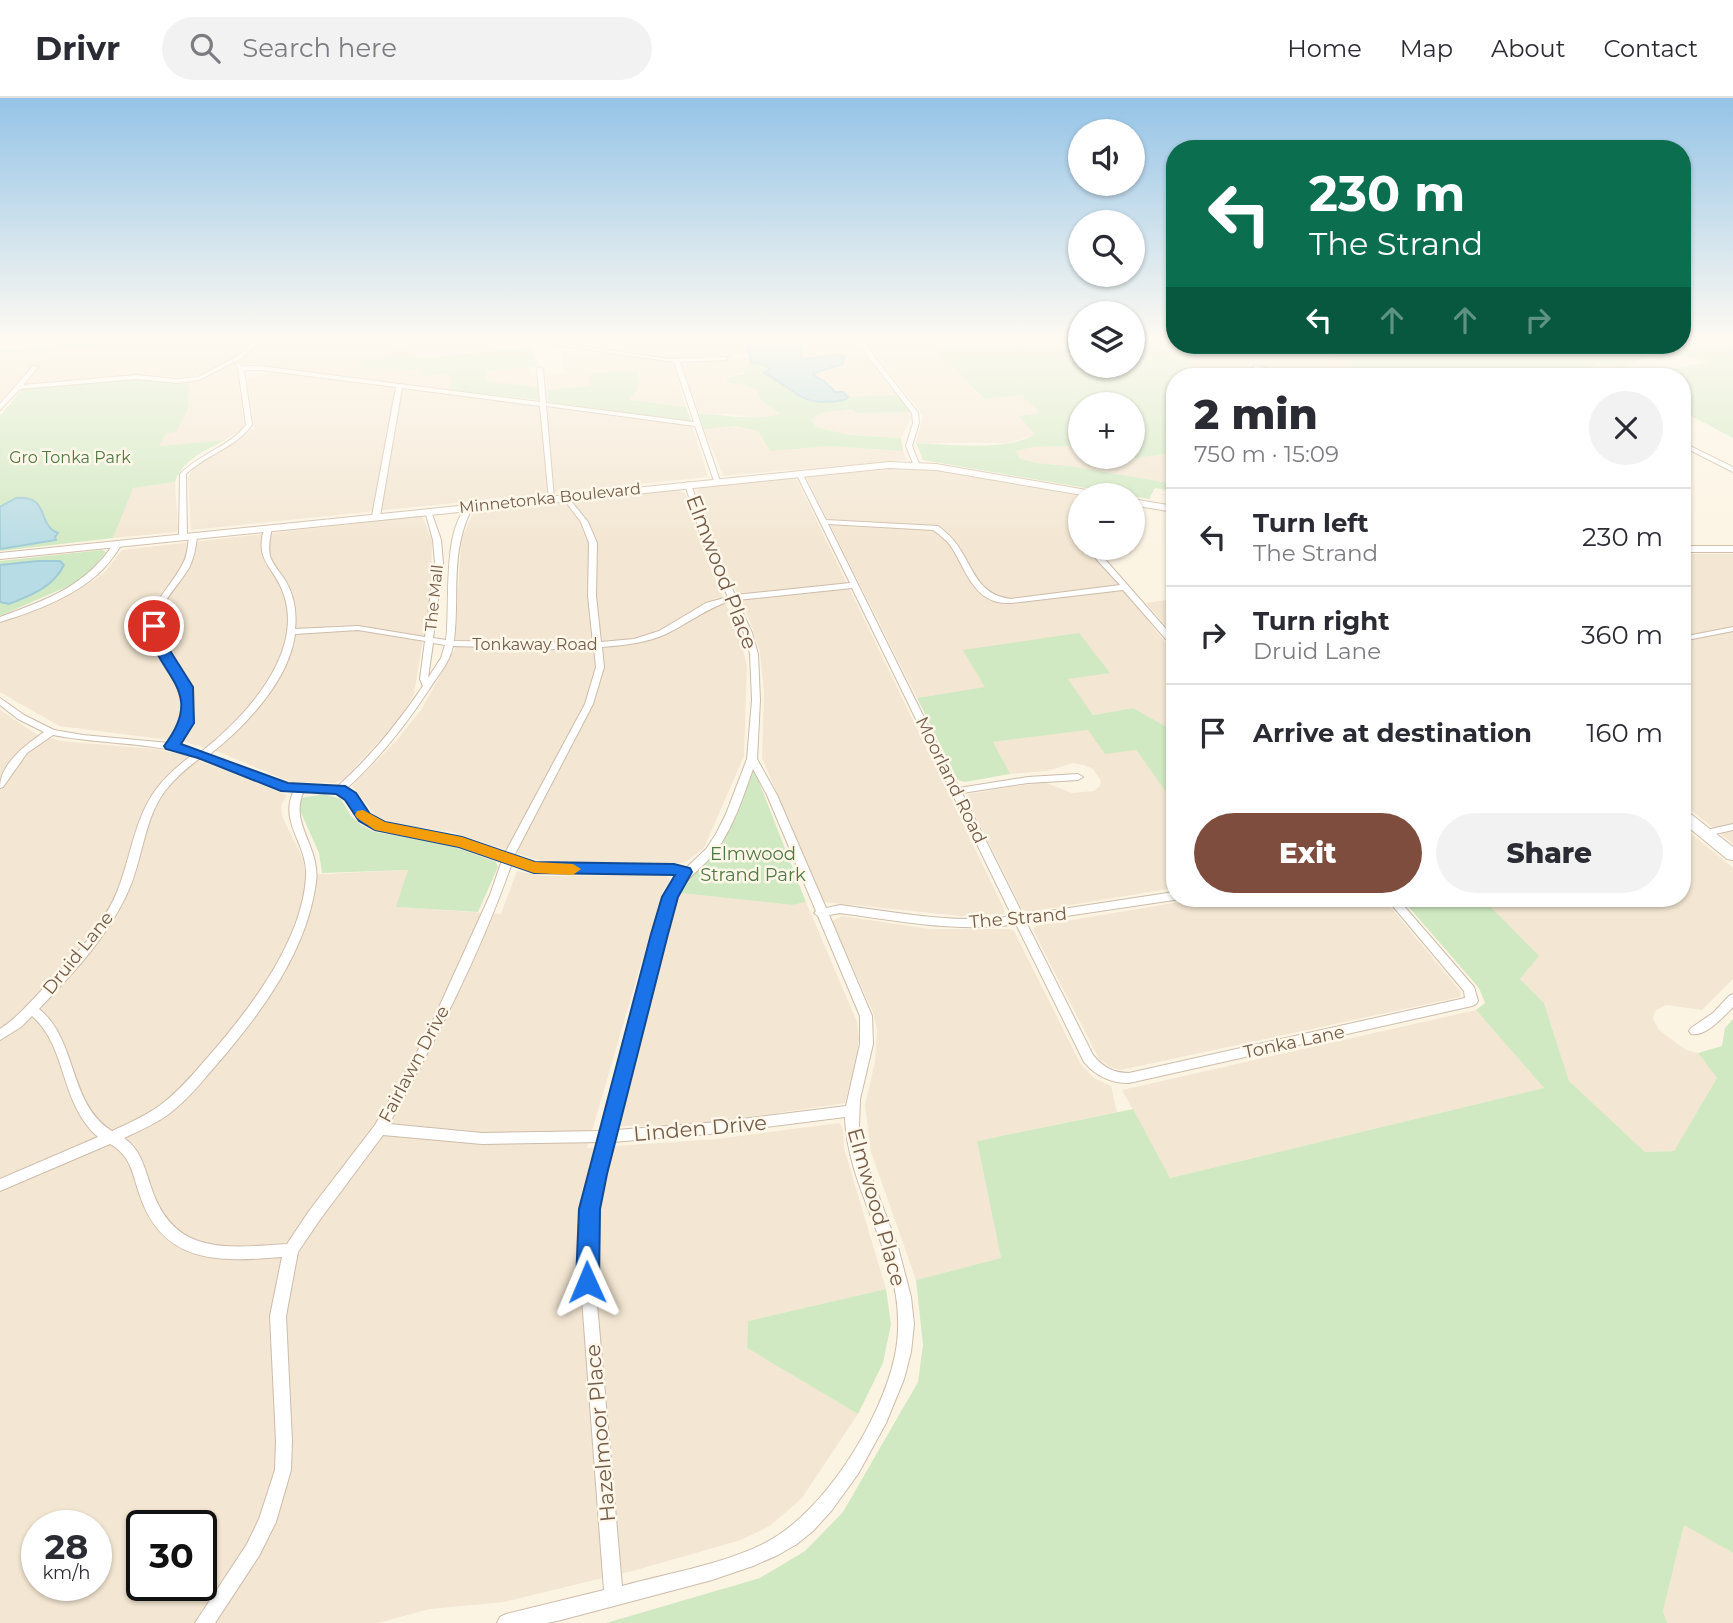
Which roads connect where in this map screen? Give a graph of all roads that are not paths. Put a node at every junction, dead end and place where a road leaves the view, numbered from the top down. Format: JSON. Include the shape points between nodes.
{"nodes":[{"id":1,"x":247,"y":410,"type":"edge"},
{"id":2,"x":395,"y":410,"type":"edge"},
{"id":3,"x":544,"y":410,"type":"edge"},
{"id":4,"x":591,"y":410,"type":"edge"},
{"id":5,"x":693,"y":410,"type":"edge"},
{"id":6,"x":913,"y":410,"type":"edge"},
{"id":7,"x":697,"y":424,"type":"junction"},
{"id":8,"x":1691,"y":449,"type":"edge"},
{"id":9,"x":918,"y":466,"type":"junction"},
{"id":10,"x":1733,"y":470,"type":"edge"},
{"id":11,"x":799,"y":473,"type":"junction"},
{"id":12,"x":717,"y":481,"type":"junction"},
{"id":13,"x":688,"y":484,"type":"junction"},
{"id":14,"x":1068,"y":490,"type":"edge"},
{"id":15,"x":565,"y":497,"type":"junction"},
{"id":16,"x":551,"y":498,"type":"junction"},
{"id":17,"x":1145,"y":504,"type":"edge"},
{"id":18,"x":470,"y":506,"type":"junction"},
{"id":19,"x":1166,"y":508,"type":"edge"},
{"id":20,"x":428,"y":511,"type":"junction"},
{"id":21,"x":376,"y":516,"type":"junction"},
{"id":22,"x":823,"y":522,"type":"junction"},
{"id":23,"x":268,"y":528,"type":"junction"},
{"id":24,"x":188,"y":536,"type":"junction"},
{"id":25,"x":118,"y":544,"type":"junction"},
{"id":26,"x":1691,"y":549,"type":"edge"},
{"id":27,"x":1733,"y":549,"type":"edge"},
{"id":28,"x":0,"y":556,"type":"edge"},
{"id":29,"x":1104,"y":560,"type":"edge"},
{"id":30,"x":853,"y":585,"type":"junction"},
{"id":31,"x":1125,"y":587,"type":"junction"},
{"id":32,"x":732,"y":597,"type":"junction"},
{"id":33,"x":0,"y":620,"type":"edge"},
{"id":34,"x":1733,"y":629,"type":"edge"},
{"id":35,"x":292,"y":632,"type":"junction"},
{"id":36,"x":1166,"y":634,"type":"edge"},
{"id":37,"x":1691,"y":637,"type":"edge"},
{"id":38,"x":430,"y":640,"type":"junction"},
{"id":39,"x":450,"y":643,"type":"junction"},
{"id":40,"x":598,"y":646,"type":"junction"},
{"id":41,"x":427,"y":686,"type":"junction"},
{"id":42,"x":0,"y":701,"type":"edge"},
{"id":43,"x":51,"y":732,"type":"junction"},
{"id":44,"x":171,"y":746,"type":"junction"},
{"id":45,"x":201,"y":755,"type":"junction"},
{"id":46,"x":752,"y":759,"type":"junction"},
{"id":47,"x":1078,"y":777,"type":"dead end"},
{"id":48,"x":0,"y":785,"type":"edge"},
{"id":49,"x":340,"y":789,"type":"junction"},
{"id":50,"x":299,"y":790,"type":"junction"},
{"id":51,"x":957,"y":791,"type":"junction"},
{"id":52,"x":1691,"y":821,"type":"edge"},
{"id":53,"x":1733,"y":827,"type":"edge"},
{"id":54,"x":1706,"y":833,"type":"junction"},
{"id":55,"x":1733,"y":855,"type":"edge"},
{"id":56,"x":508,"y":858,"type":"junction"},
{"id":57,"x":684,"y":872,"type":"junction"},
{"id":58,"x":1166,"y":897,"type":"edge"},
{"id":59,"x":1399,"y":907,"type":"edge"},
{"id":60,"x":820,"y":913,"type":"junction"},
{"id":61,"x":1020,"y":921,"type":"junction"},
{"id":62,"x":1733,"y":999,"type":"edge"},
{"id":63,"x":31,"y":1009,"type":"junction"},
{"id":64,"x":1695,"y":1031,"type":"dead end"},
{"id":65,"x":0,"y":1035,"type":"edge"},
{"id":66,"x":1114,"y":1077,"type":"joint"},
{"id":67,"x":851,"y":1111,"type":"junction"},
{"id":68,"x":380,"y":1129,"type":"junction"},
{"id":69,"x":608,"y":1135,"type":"junction"},
{"id":70,"x":111,"y":1137,"type":"junction"},
{"id":71,"x":0,"y":1185,"type":"edge"},
{"id":72,"x":292,"y":1250,"type":"junction"},
{"id":73,"x":614,"y":1597,"type":"junction"},
{"id":74,"x":204,"y":1623,"type":"edge"},
{"id":75,"x":506,"y":1623,"type":"edge"}],
"edges":[{"from":1,"to":24,"type":"street","via":[[249,425],[242,434],[195,461],[183,474]]},
{"from":2,"to":21,"type":"street"},
{"from":3,"to":16,"type":"street"},
{"from":4,"to":7,"type":"street"},
{"from":5,"to":7,"type":"street"},
{"from":6,"to":9,"type":"street","via":[[916,423],[909,446]]},
{"from":7,"to":12,"type":"street"},
{"from":8,"to":10,"type":"street"},
{"from":9,"to":11,"type":"main road","name":"Minnetonka Boulevard"},
{"from":9,"to":14,"type":"main road","name":"Minnetonka Boulevard"},
{"from":11,"to":12,"type":"main road","name":"Minnetonka Boulevard"},
{"from":11,"to":22,"type":"street","name":"Moorland Road"},
{"from":12,"to":13,"type":"main road","name":"Minnetonka Boulevard"},
{"from":13,"to":15,"type":"main road","name":"Minnetonka Boulevard"},
{"from":13,"to":32,"type":"street","name":"Elmwood Place","via":[[706,540]]},
{"from":15,"to":16,"type":"main road","name":"Minnetonka Boulevard"},
{"from":15,"to":40,"type":"street","name":"Fairlawn Drive","via":[[593,543],[592,596]]},
{"from":16,"to":18,"type":"main road","name":"Minnetonka Boulevard"},
{"from":17,"to":19,"type":"main road"},
{"from":18,"to":20,"type":"main road","name":"Minnetonka Boulevard"},
{"from":18,"to":39,"type":"street","name":"The Mall","via":[[455,538]]},
{"from":20,"to":21,"type":"main road","name":"Minnetonka Boulevard"},
{"from":20,"to":38,"type":"street","name":"The Mall","via":[[439,563]]},
{"from":21,"to":23,"type":"main road","name":"Minnetonka Boulevard"},
{"from":22,"to":30,"type":"street","name":"Moorland Road"},
{"from":22,"to":31,"type":"street","via":[[935,528],[994,600]]},
{"from":23,"to":24,"type":"main road","name":"Minnetonka Boulevard"},
{"from":23,"to":35,"type":"street","via":[[265,555],[289,597]]},
{"from":24,"to":25,"type":"main road","name":"Minnetonka Boulevard"},
{"from":24,"to":44,"type":"street","via":[[190,555],[184,570],[158,604],[154,620],[156,638],[186,687],[187,723]]},
{"from":25,"to":28,"type":"main road","name":"Minnetonka Boulevard"},
{"from":25,"to":33,"type":"street","via":[[104,566],[87,580]]},
{"from":26,"to":27,"type":"main road"},
{"from":29,"to":31,"type":"street"},
{"from":30,"to":32,"type":"street","name":"Tonkaway Road"},
{"from":30,"to":51,"type":"street","name":"Moorland Road"},
{"from":31,"to":36,"type":"street"},
{"from":32,"to":40,"type":"street","name":"Tonkaway Road","via":[[662,633]]},
{"from":32,"to":46,"type":"street","name":"Elmwood Place","via":[[754,654]]},
{"from":34,"to":37,"type":"street"},
{"from":35,"to":38,"type":"street","name":"Tonkaway Road","via":[[358,628]]},
{"from":35,"to":45,"type":"street","name":"Druid Lane","via":[[263,695],[235,727]]},
{"from":38,"to":39,"type":"street","name":"Tonkaway Road"},
{"from":38,"to":41,"type":"street","name":"The Mall"},
{"from":39,"to":40,"type":"street","name":"Tonkaway Road"},
{"from":39,"to":41,"type":"street","name":"The Mall"},
{"from":40,"to":56,"type":"street","name":"Fairlawn Drive","via":[[600,667],[589,704]]},
{"from":41,"to":49,"type":"street","name":"The Mall","via":[[392,737]]},
{"from":42,"to":43,"type":"street"},
{"from":43,"to":44,"type":"street"},
{"from":43,"to":48,"type":"street","via":[[24,751]]},
{"from":44,"to":45,"type":"street"},
{"from":45,"to":50,"type":"street"},
{"from":45,"to":63,"type":"street","name":"Druid Lane","via":[[168,778],[153,799],[122,892],[108,919]]},
{"from":46,"to":57,"type":"street","name":"Hazelmoor Place","via":[[719,838]]},
{"from":46,"to":60,"type":"street","name":"Elmwood Place","via":[[772,795]]},
{"from":47,"to":51,"type":"street"},
{"from":49,"to":50,"type":"street"},
{"from":49,"to":56,"type":"street","via":[[380,827],[462,842]]},
{"from":50,"to":70,"type":"street","via":[[291,811],[309,848],[312,878],[289,954],[258,1004],[189,1087],[164,1110]]},
{"from":51,"to":61,"type":"street","name":"Moorland Road"},
{"from":52,"to":54,"type":"main road"},
{"from":53,"to":54,"type":"street"},
{"from":54,"to":55,"type":"main road"},
{"from":56,"to":57,"type":"street","via":[[557,869]]},
{"from":56,"to":68,"type":"street","name":"Fairlawn Drive","via":[[430,1039]]},
{"from":57,"to":69,"type":"street","name":"Hazelmoor Place","via":[[670,897]]},
{"from":58,"to":61,"type":"street","name":"The Strand"},
{"from":59,"to":66,"type":"street","name":"Tonka Lane","via":[[1470,990],[1472,1001],[1129,1078]]},
{"from":60,"to":61,"type":"street","name":"The Strand","via":[[840,909],[931,921]]},
{"from":60,"to":67,"type":"street","name":"Elmwood Place","via":[[868,1027]]},
{"from":61,"to":66,"type":"street","name":"Moorland Road","via":[[1088,1058],[1101,1072]]},
{"from":62,"to":64,"type":"street"},
{"from":63,"to":65,"type":"street","name":"Druid Lane"},
{"from":63,"to":70,"type":"street","via":[[50,1025],[86,1116]]},
{"from":67,"to":69,"type":"street","name":"Linden Drive","via":[[698,1130]]},
{"from":67,"to":73,"type":"street","name":"Elmwood Place","via":[[858,1152],[900,1271],[904,1353],[888,1403],[855,1462],[806,1525],[767,1552]]},
{"from":68,"to":69,"type":"street","name":"Linden Drive","via":[[494,1139]]},
{"from":68,"to":72,"type":"street","name":"Fairlawn Drive"},
{"from":69,"to":73,"type":"street","name":"Hazelmoor Place","via":[[589,1209],[586,1259]]},
{"from":70,"to":71,"type":"street"},
{"from":70,"to":72,"type":"street","via":[[132,1154],[153,1213],[178,1241],[216,1253]]},
{"from":72,"to":74,"type":"street","name":"Fairlawn Drive","via":[[278,1316],[283,1470],[253,1550]]},
{"from":73,"to":75,"type":"street","name":"Elmwood Place"}]}
